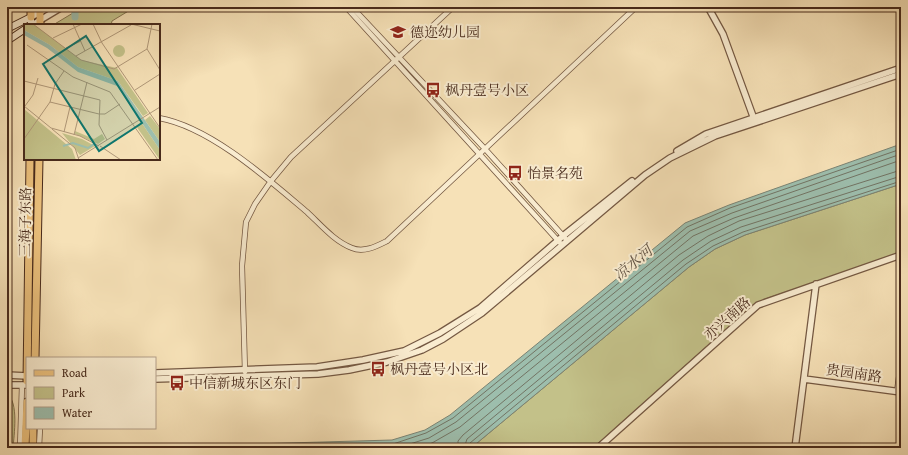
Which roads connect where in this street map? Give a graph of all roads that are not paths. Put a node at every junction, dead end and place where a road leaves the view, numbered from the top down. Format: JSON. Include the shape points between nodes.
{"nodes":[{"id":1,"x":31,"y":7,"type":"edge"},
{"id":2,"x":48,"y":7,"type":"edge"},
{"id":3,"x":62,"y":7,"type":"edge"},
{"id":4,"x":346,"y":7,"type":"edge"},
{"id":5,"x":352,"y":7,"type":"edge"},
{"id":6,"x":453,"y":7,"type":"edge"},
{"id":7,"x":636,"y":7,"type":"edge"},
{"id":8,"x":708,"y":7,"type":"edge"},
{"id":9,"x":40,"y":16,"type":"edge"},
{"id":10,"x":31,"y":17,"type":"junction"},
{"id":11,"x":31,"y":24,"type":"edge"},
{"id":12,"x":32,"y":24,"type":"edge"},
{"id":13,"x":7,"y":29,"type":"edge"},
{"id":14,"x":24,"y":31,"type":"edge"},
{"id":15,"x":7,"y":41,"type":"edge"},
{"id":16,"x":398,"y":57,"type":"junction"},
{"id":17,"x":394,"y":61,"type":"junction"},
{"id":18,"x":901,"y":68,"type":"edge"},
{"id":19,"x":901,"y":74,"type":"edge"},
{"id":20,"x":753,"y":116,"type":"junction"},
{"id":21,"x":160,"y":118,"type":"edge"},
{"id":22,"x":756,"y":122,"type":"junction"},
{"id":23,"x":486,"y":150,"type":"junction"},
{"id":24,"x":480,"y":154,"type":"junction"},
{"id":25,"x":30,"y":160,"type":"edge"},
{"id":26,"x":39,"y":160,"type":"edge"},
{"id":27,"x":271,"y":181,"type":"junction"},
{"id":28,"x":565,"y":238,"type":"junction"},
{"id":29,"x":560,"y":243,"type":"junction"},
{"id":30,"x":901,"y":255,"type":"edge"},
{"id":31,"x":816,"y":284,"type":"junction"},
{"id":32,"x":27,"y":357,"type":"edge"},
{"id":33,"x":35,"y":357,"type":"edge"},
{"id":34,"x":901,"y":362,"type":"edge"},
{"id":35,"x":245,"y":370,"type":"junction"},
{"id":36,"x":156,"y":373,"type":"edge"},
{"id":37,"x":7,"y":376,"type":"edge"},
{"id":38,"x":26,"y":376,"type":"edge"},
{"id":39,"x":245,"y":377,"type":"junction"},
{"id":40,"x":156,"y":379,"type":"edge"},
{"id":41,"x":804,"y":379,"type":"junction"},
{"id":42,"x":25,"y":384,"type":"edge"},
{"id":43,"x":7,"y":385,"type":"edge"},
{"id":44,"x":899,"y":392,"type":"edge"},
{"id":45,"x":26,"y":398,"type":"edge"},
{"id":46,"x":28,"y":429,"type":"edge"},
{"id":47,"x":28,"y":429,"type":"edge"},
{"id":48,"x":33,"y":429,"type":"edge"},
{"id":49,"x":39,"y":429,"type":"edge"},
{"id":50,"x":29,"y":442,"type":"edge"},
{"id":51,"x":20,"y":448,"type":"edge"},
{"id":52,"x":39,"y":448,"type":"edge"},
{"id":53,"x":598,"y":448,"type":"edge"},
{"id":54,"x":794,"y":448,"type":"edge"}],
"edges":[{"from":1,"to":10,"type":"main road"},
{"from":2,"to":9,"type":"street"},
{"from":3,"to":9,"type":"street"},
{"from":4,"to":17,"type":"street"},
{"from":5,"to":16,"type":"street"},
{"from":6,"to":16,"type":"street"},
{"from":7,"to":23,"type":"street"},
{"from":8,"to":20,"type":"street","via":[[722,34]]},
{"from":9,"to":10,"type":"street"},
{"from":9,"to":12,"type":"street"},
{"from":10,"to":11,"type":"main road"},
{"from":10,"to":13,"type":"main road"},
{"from":14,"to":15,"type":"main road"},
{"from":16,"to":17,"type":"street"},
{"from":16,"to":23,"type":"street"},
{"from":17,"to":24,"type":"street"},
{"from":17,"to":27,"type":"street","via":[[291,157]]},
{"from":18,"to":20,"type":"street"},
{"from":19,"to":22,"type":"street"},
{"from":20,"to":22,"type":"street"},
{"from":20,"to":28,"type":"street","via":[[706,134],[662,159],[604,202]]},
{"from":21,"to":27,"type":"street","via":[[187,126]]},
{"from":22,"to":28,"type":"street","via":[[715,136],[670,158]]},
{"from":23,"to":24,"type":"street"},
{"from":23,"to":28,"type":"street"},
{"from":24,"to":27,"type":"street","via":[[387,241],[368,249],[353,249],[331,235]]},
{"from":24,"to":29,"type":"street"},
{"from":25,"to":32,"type":"main road","name":"三海子东路"},
{"from":26,"to":33,"type":"main road","name":"三海子东路"},
{"from":27,"to":35,"type":"street","via":[[246,222],[242,266]]},
{"from":28,"to":29,"type":"street"},
{"from":29,"to":35,"type":"street","via":[[480,308],[440,333],[404,350],[338,364]]},
{"from":29,"to":39,"type":"street","via":[[482,313],[422,350],[387,362],[349,370]]},
{"from":30,"to":31,"type":"street","name":"亦兴南路"},
{"from":31,"to":41,"type":"street"},
{"from":31,"to":53,"type":"street","name":"亦兴南路","via":[[758,305]]},
{"from":34,"to":44,"type":"street"},
{"from":35,"to":36,"type":"street"},
{"from":35,"to":39,"type":"street"},
{"from":37,"to":38,"type":"street"},
{"from":39,"to":40,"type":"street"},
{"from":41,"to":44,"type":"street","name":"贵园南路"},
{"from":41,"to":54,"type":"street"},
{"from":42,"to":43,"type":"street"},
{"from":42,"to":45,"type":"street"},
{"from":46,"to":50,"type":"street"},
{"from":47,"to":50,"type":"main road"},
{"from":48,"to":50,"type":"main road"},
{"from":49,"to":50,"type":"street"},
{"from":50,"to":51,"type":"street"},
{"from":50,"to":52,"type":"street"}]}
